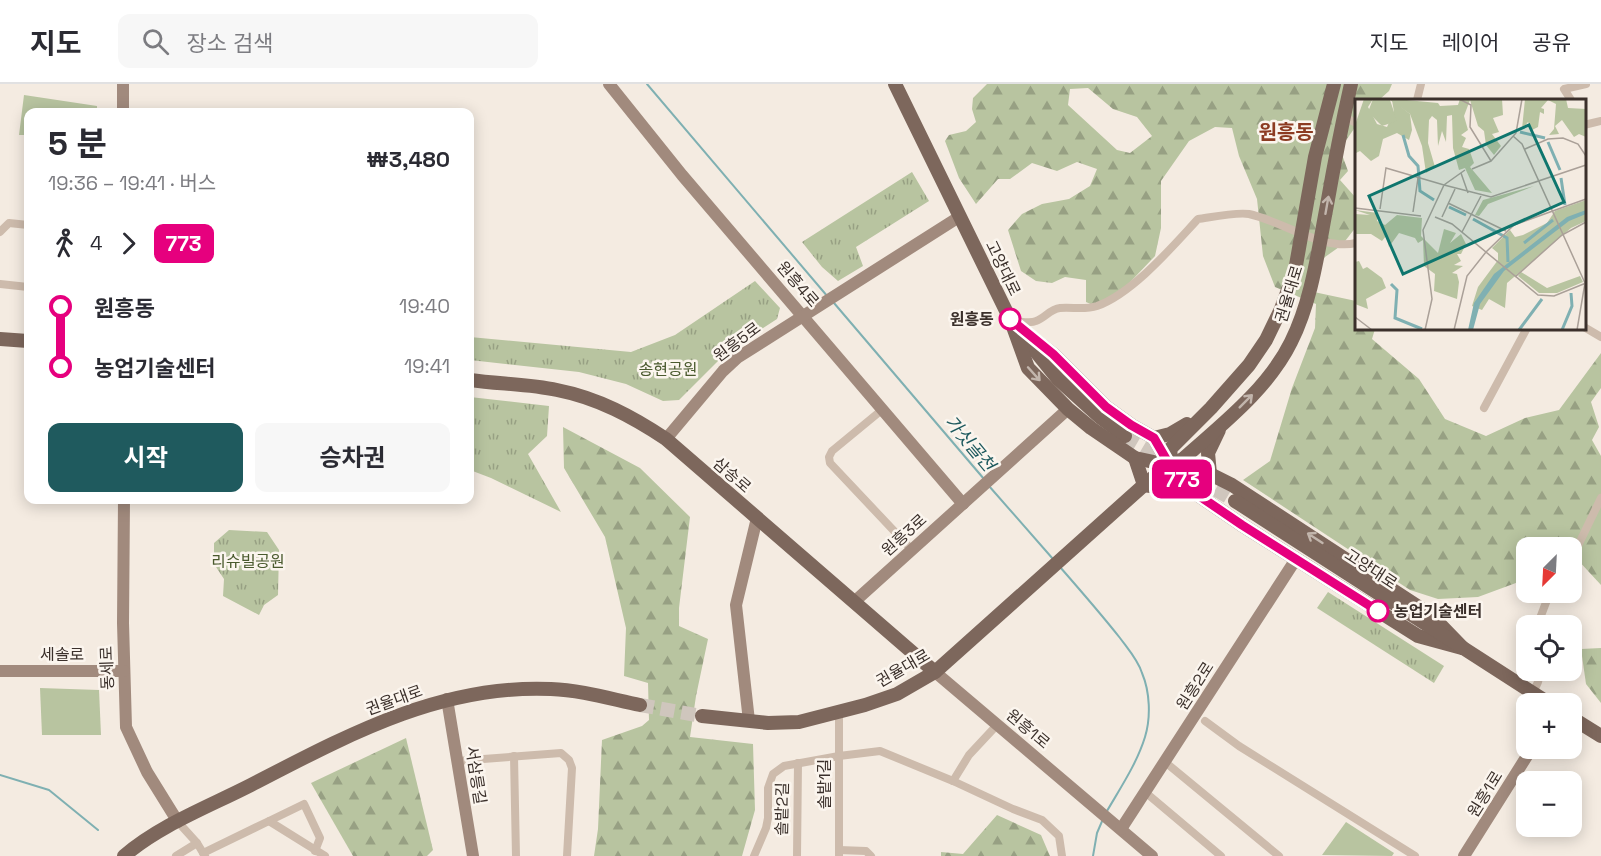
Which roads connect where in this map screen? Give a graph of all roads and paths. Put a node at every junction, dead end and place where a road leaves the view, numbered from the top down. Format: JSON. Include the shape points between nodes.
{"nodes":[{"id":1,"x":123,"y":84,"type":"edge"},
{"id":2,"x":895,"y":84,"type":"edge"},
{"id":3,"x":1334,"y":84,"type":"edge"},
{"id":4,"x":1351,"y":84,"type":"edge"},
{"id":5,"x":1420,"y":84,"type":"edge"},
{"id":6,"x":1586,"y":84,"type":"edge"},
{"id":7,"x":611,"y":86,"type":"edge"},
{"id":8,"x":1562,"y":86,"type":"edge"},
{"id":9,"x":1417,"y":99,"type":"edge"},
{"id":10,"x":123,"y":108,"type":"edge"},
{"id":11,"x":1350,"y":120,"type":"edge"},
{"id":12,"x":1601,"y":120,"type":"edge"},
{"id":13,"x":1586,"y":124,"type":"edge"},
{"id":14,"x":959,"y":217,"type":"junction"},
{"id":15,"x":24,"y":225,"type":"edge"},
{"id":16,"x":0,"y":232,"type":"edge"},
{"id":17,"x":1302,"y":233,"type":"junction"},
{"id":18,"x":1321,"y":240,"type":"junction"},
{"id":19,"x":1355,"y":243,"type":"edge"},
{"id":20,"x":0,"y":284,"type":"edge"},
{"id":21,"x":24,"y":287,"type":"edge"},
{"id":22,"x":808,"y":312,"type":"junction"},
{"id":23,"x":1011,"y":321,"type":"junction"},
{"id":24,"x":1586,"y":328,"type":"edge"},
{"id":25,"x":1526,"y":330,"type":"edge"},
{"id":26,"x":1601,"y":337,"type":"edge"},
{"id":27,"x":0,"y":339,"type":"edge"},
{"id":28,"x":24,"y":341,"type":"edge"},
{"id":29,"x":474,"y":380,"type":"edge"},
{"id":30,"x":1211,"y":408,"type":"junction"},
{"id":31,"x":1484,"y":408,"type":"dead end"},
{"id":32,"x":883,"y":409,"type":"junction"},
{"id":33,"x":1068,"y":409,"type":"junction"},
{"id":34,"x":1226,"y":420,"type":"junction"},
{"id":35,"x":1124,"y":436,"type":"junction"},
{"id":36,"x":1154,"y":438,"type":"junction"},
{"id":37,"x":666,"y":440,"type":"junction"},
{"id":38,"x":1135,"y":459,"type":"junction"},
{"id":39,"x":1169,"y":464,"type":"junction"},
{"id":40,"x":1210,"y":474,"type":"junction"},
{"id":41,"x":1144,"y":485,"type":"junction"},
{"id":42,"x":1195,"y":493,"type":"junction"},
{"id":43,"x":1240,"y":497,"type":"junction"},
{"id":44,"x":1601,"y":498,"type":"edge"},
{"id":45,"x":124,"y":504,"type":"edge"},
{"id":46,"x":963,"y":504,"type":"junction"},
{"id":47,"x":1229,"y":516,"type":"junction"},
{"id":48,"x":757,"y":519,"type":"junction"},
{"id":49,"x":1582,"y":537,"type":"edge"},
{"id":50,"x":912,"y":550,"type":"junction"},
{"id":51,"x":1296,"y":559,"type":"junction"},
{"id":52,"x":854,"y":602,"type":"junction"},
{"id":53,"x":1462,"y":648,"type":"junction"},
{"id":54,"x":0,"y":671,"type":"edge"},
{"id":55,"x":124,"y":671,"type":"junction"},
{"id":56,"x":935,"y":672,"type":"junction"},
{"id":57,"x":1538,"y":681,"type":"edge"},
{"id":58,"x":1533,"y":693,"type":"joint"},
{"id":59,"x":447,"y":699,"type":"junction"},
{"id":60,"x":640,"y":705,"type":"tunnel mouth"},
{"id":61,"x":839,"y":713,"type":"junction"},
{"id":62,"x":702,"y":716,"type":"tunnel mouth"},
{"id":63,"x":749,"y":721,"type":"junction"},
{"id":64,"x":1205,"y":721,"type":"dead end"},
{"id":65,"x":1582,"y":724,"type":"edge"},
{"id":66,"x":997,"y":725,"type":"junction"},
{"id":67,"x":1601,"y":736,"type":"edge"},
{"id":68,"x":514,"y":756,"type":"junction"},
{"id":69,"x":839,"y":756,"type":"junction"},
{"id":70,"x":1525,"y":759,"type":"edge"},
{"id":71,"x":457,"y":761,"type":"junction"},
{"id":72,"x":1165,"y":762,"type":"junction"},
{"id":73,"x":798,"y":763,"type":"junction"},
{"id":74,"x":953,"y":781,"type":"junction"},
{"id":75,"x":1145,"y":792,"type":"junction"},
{"id":76,"x":269,"y":821,"type":"junction"},
{"id":77,"x":178,"y":822,"type":"junction"},
{"id":78,"x":1121,"y":829,"type":"junction"},
{"id":79,"x":197,"y":843,"type":"junction"},
{"id":80,"x":315,"y":851,"type":"junction"},
{"id":81,"x":839,"y":853,"type":"edge"},
{"id":82,"x":204,"y":854,"type":"edge"},
{"id":83,"x":124,"y":856,"type":"edge"},
{"id":84,"x":176,"y":856,"type":"edge"},
{"id":85,"x":325,"y":856,"type":"edge"},
{"id":86,"x":473,"y":856,"type":"edge"},
{"id":87,"x":516,"y":856,"type":"edge"},
{"id":88,"x":567,"y":856,"type":"edge"},
{"id":89,"x":754,"y":856,"type":"edge"},
{"id":90,"x":797,"y":856,"type":"edge"},
{"id":91,"x":871,"y":856,"type":"edge"},
{"id":92,"x":1062,"y":856,"type":"edge"},
{"id":93,"x":1152,"y":856,"type":"edge"},
{"id":94,"x":1221,"y":856,"type":"edge"},
{"id":95,"x":1279,"y":856,"type":"edge"},
{"id":96,"x":1414,"y":856,"type":"edge"},
{"id":97,"x":1464,"y":856,"type":"edge"}],
"edges":[{"from":1,"to":10,"type":"street"},
{"from":2,"to":14,"type":"main road","name":"고양대로"},
{"from":3,"to":17,"type":"main road","name":"권율대로","via":[[1314,156]]},
{"from":4,"to":11,"type":"main road","name":"권율대로"},
{"from":5,"to":9,"type":"street"},
{"from":6,"to":8,"type":"street"},
{"from":7,"to":22,"type":"street","name":"원흥4로","via":[[682,175]]},
{"from":18,"to":11,"type":"main road","name":"권율대로","one_way":true},
{"from":12,"to":13,"type":"street"},
{"from":14,"to":22,"type":"street","name":"원흥5로"},
{"from":14,"to":23,"type":"main road","name":"고양대로"},
{"from":15,"to":16,"type":"street","via":[[9,223]]},
{"from":17,"to":18,"type":"street"},
{"from":17,"to":23,"type":"street","via":[[1247,214],[1197,219],[1162,257],[1116,297],[1095,306],[1059,308],[1034,322]]},
{"from":17,"to":30,"type":"main road","name":"권율대로","via":[[1294,271],[1266,340]]},
{"from":18,"to":19,"type":"street","via":[[1345,246]]},
{"from":34,"to":18,"type":"main road","name":"권율대로","one_way":true,"via":[[1270,373],[1291,343],[1305,306]]},
{"from":20,"to":21,"type":"street"},
{"from":22,"to":32,"type":"street","name":"원흥4로"},
{"from":22,"to":37,"type":"street","name":"원흥5로","via":[[737,358]]},
{"from":23,"to":33,"type":"main road","one_way":true,"via":[[1028,368]]},
{"from":23,"to":35,"type":"main road","name":"고양대로","via":[[1058,379]]},
{"from":24,"to":26,"type":"street"},
{"from":25,"to":31,"type":"street"},
{"from":27,"to":28,"type":"main road"},
{"from":29,"to":37,"type":"main road","name":"삼송로","via":[[557,390],[586,398],[637,419]]},
{"from":30,"to":36,"type":"main road","via":[[1179,429]]},
{"from":30,"to":39,"type":"main road","name":"권율대로","via":[[1171,448]]},
{"from":32,"to":46,"type":"street","name":"원흥4로"},
{"from":32,"to":50,"type":"street","via":[[832,451],[830,463]]},
{"from":33,"to":35,"type":"main road"},
{"from":33,"to":46,"type":"street","name":"원흥3로"},
{"from":34,"to":39,"type":"main road","name":"권율대로","via":[[1183,459]]},
{"from":34,"to":40,"type":"main road","via":[[1208,453]]},
{"from":35,"to":36,"type":"main road"},
{"from":35,"to":38,"type":"main road"},
{"from":36,"to":39,"type":"main road"},
{"from":37,"to":48,"type":"main road","name":"삼송로"},
{"from":38,"to":39,"type":"main road","name":"고양대로"},
{"from":38,"to":41,"type":"main road"},
{"from":39,"to":40,"type":"main road","name":"고양대로"},
{"from":39,"to":41,"type":"main road","name":"권율대로"},
{"from":39,"to":42,"type":"main road"},
{"from":40,"to":43,"type":"main road","name":"고양대로"},
{"from":41,"to":42,"type":"main road"},
{"from":41,"to":56,"type":"main road","name":"권율대로"},
{"from":42,"to":47,"type":"main road"},
{"from":43,"to":47,"type":"main road","via":[[1225,490],[1218,500]]},
{"from":43,"to":53,"type":"main road","name":"고양대로"},
{"from":44,"to":49,"type":"street"},
{"from":45,"to":55,"type":"street","name":"동세로"},
{"from":46,"to":50,"type":"street","name":"원흥3로"},
{"from":47,"to":51,"type":"main road"},
{"from":48,"to":52,"type":"main road","name":"삼송로"},
{"from":48,"to":63,"type":"street","via":[[736,605]]},
{"from":50,"to":52,"type":"street","name":"원흥3로"},
{"from":51,"to":53,"type":"main road","via":[[1418,636]]},
{"from":51,"to":72,"type":"street","name":"원흥2로"},
{"from":52,"to":56,"type":"main road","name":"삼송로"},
{"from":53,"to":58,"type":"main road","name":"고양대로"},
{"from":54,"to":55,"type":"street","name":"세솔로"},
{"from":55,"to":77,"type":"street","name":"동세로","via":[[126,727],[147,772]]},
{"from":56,"to":61,"type":"main road","name":"권율대로","via":[[897,694]]},
{"from":56,"to":66,"type":"street","name":"원흥1로"},
{"from":57,"to":58,"type":"street"},
{"from":59,"to":60,"type":"main road","name":"권율대로","via":[[552,689]]},
{"from":59,"to":71,"type":"street","name":"서삼릉길"},
{"from":59,"to":77,"type":"main road","name":"권율대로","via":[[370,726]]},
{"from":61,"to":63,"type":"main road","name":"권율대로","via":[[800,722]]},
{"from":61,"to":69,"type":"street","name":"솔밭1길"},
{"from":62,"to":63,"type":"main road","name":"권율대로"},
{"from":64,"to":96,"type":"street"},
{"from":65,"to":67,"type":"main road"},
{"from":66,"to":74,"type":"street","via":[[969,755]]},
{"from":66,"to":78,"type":"street","name":"원흥1로"},
{"from":68,"to":71,"type":"street"},
{"from":68,"to":87,"type":"street"},
{"from":68,"to":88,"type":"street","via":[[561,753],[569,760],[572,768]]},
{"from":69,"to":73,"type":"street","name":"솔밭2길"},
{"from":69,"to":74,"type":"street","name":"솔밭2길","via":[[880,751]]},
{"from":69,"to":81,"type":"street","name":"솔밭1길"},
{"from":70,"to":97,"type":"street","name":"원흥1로"},
{"from":71,"to":86,"type":"street","name":"서삼릉길"},
{"from":72,"to":75,"type":"street","name":"원흥2로"},
{"from":72,"to":95,"type":"street"},
{"from":73,"to":89,"type":"street","name":"솔밭2길","via":[[773,774],[768,788],[768,818]]},
{"from":73,"to":90,"type":"street","name":"솔밭2길"},
{"from":74,"to":92,"type":"street","name":"솔밭2길","via":[[1042,820],[1059,836]]},
{"from":75,"to":78,"type":"street","name":"원흥2로"},
{"from":75,"to":94,"type":"street"},
{"from":76,"to":80,"type":"street"},
{"from":76,"to":80,"type":"street","via":[[304,804],[320,838]]},
{"from":76,"to":82,"type":"street"},
{"from":77,"to":79,"type":"street"},
{"from":77,"to":83,"type":"main road","name":"권율대로"},
{"from":78,"to":93,"type":"street","name":"원흥1로"},
{"from":79,"to":82,"type":"street"},
{"from":79,"to":84,"type":"street"},
{"from":80,"to":85,"type":"street"},
{"from":81,"to":91,"type":"street","via":[[866,851]]}]}
